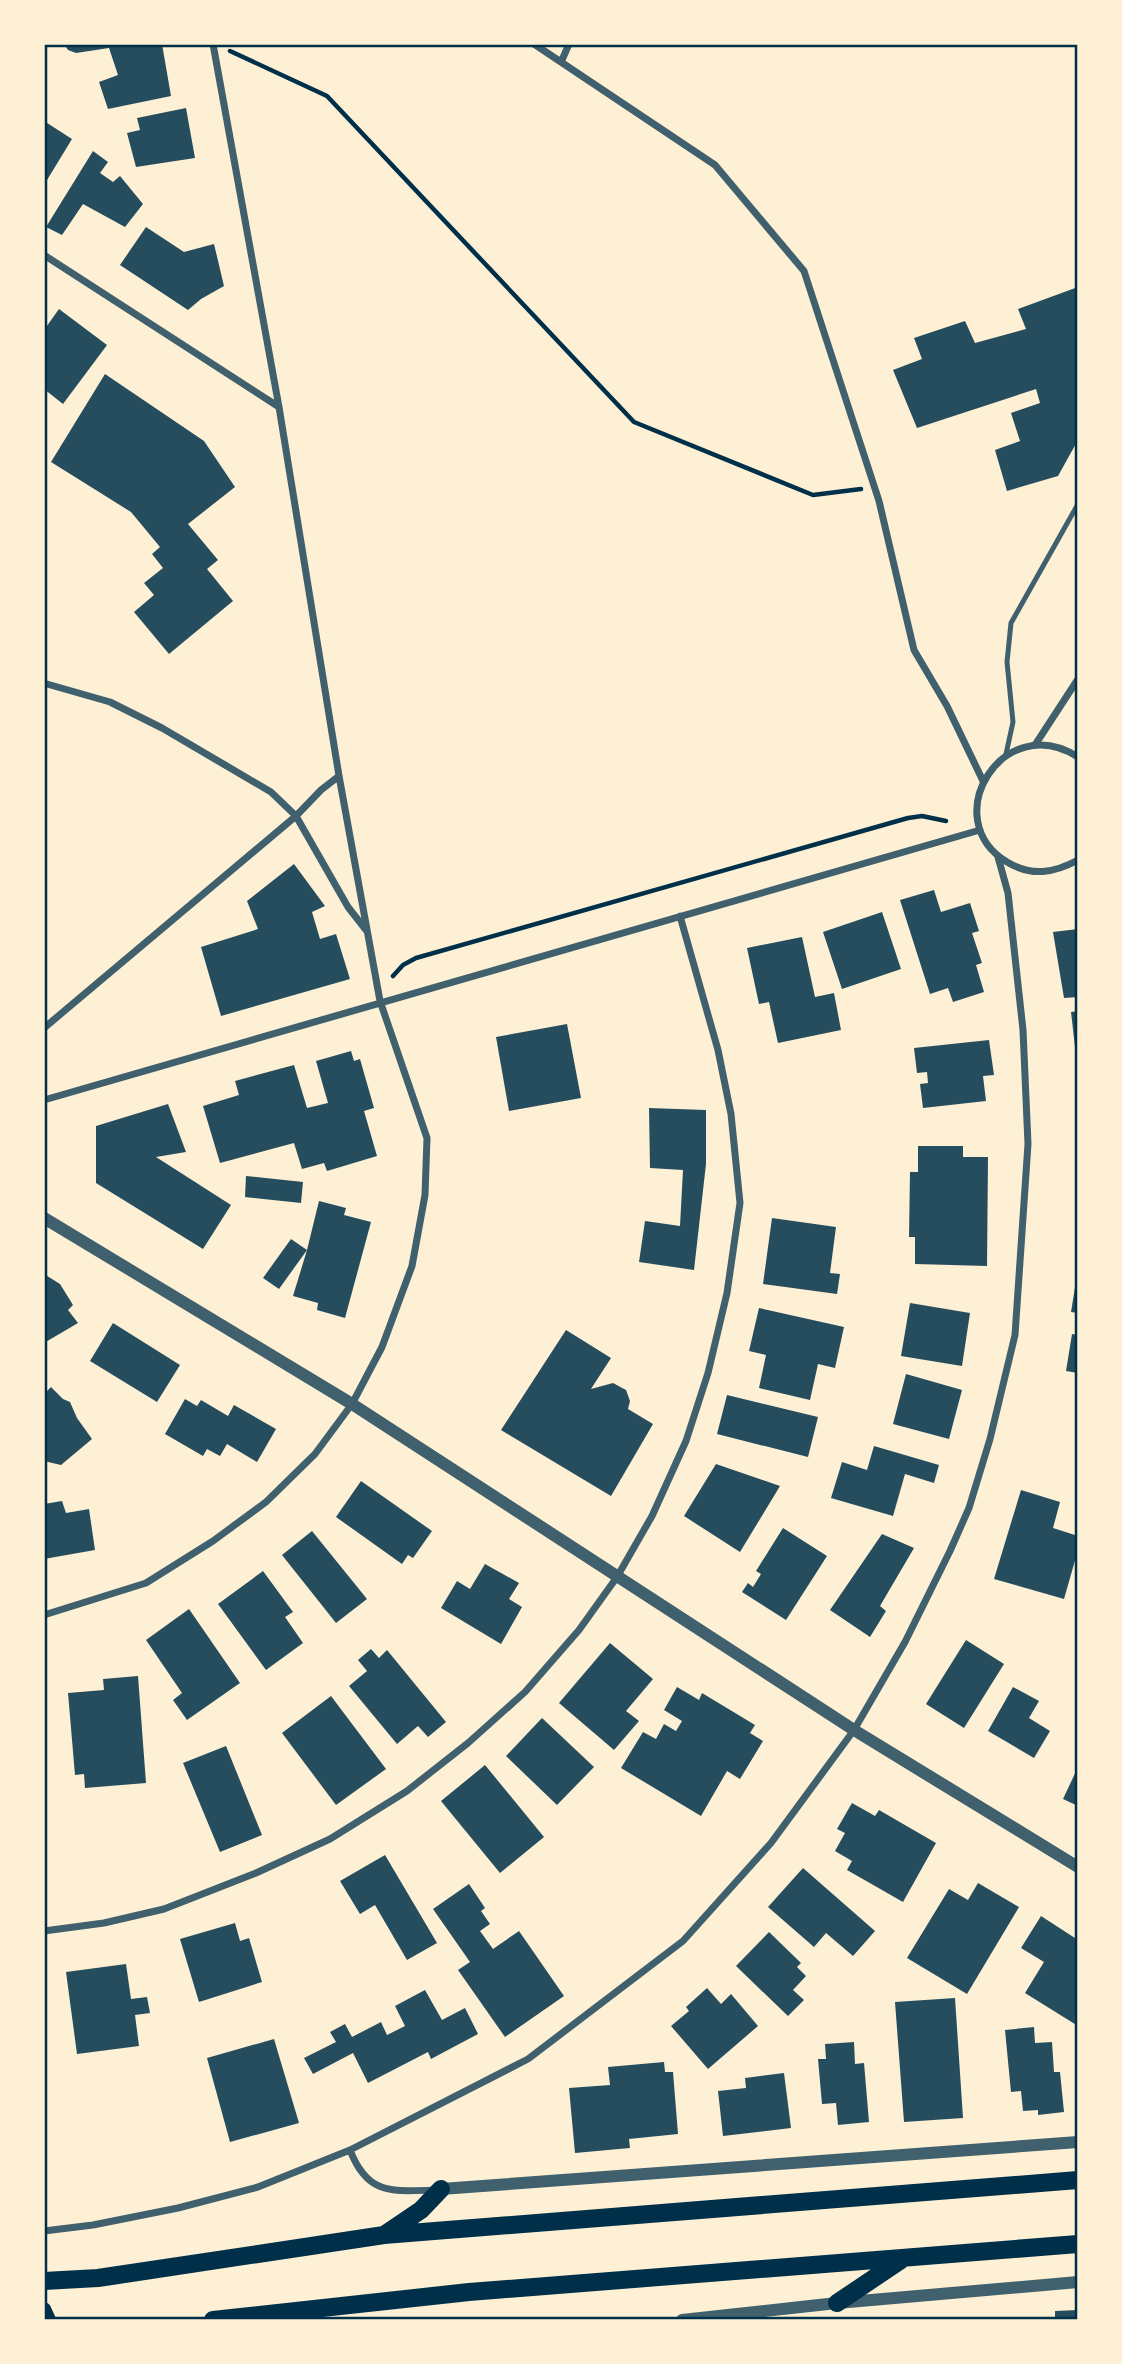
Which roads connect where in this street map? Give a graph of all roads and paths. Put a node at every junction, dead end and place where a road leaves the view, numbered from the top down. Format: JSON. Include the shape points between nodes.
{"nodes":[{"id":1,"x":213,"y":44,"type":"edge"},
{"id":2,"x":534,"y":44,"type":"edge"},
{"id":3,"x":569,"y":44,"type":"edge"},
{"id":4,"x":562,"y":60,"type":"junction"},
{"id":5,"x":44,"y":255,"type":"edge"},
{"id":6,"x":279,"y":407,"type":"junction"},
{"id":7,"x":875,"y":488,"type":"junction"},
{"id":8,"x":1078,"y":503,"type":"edge"},
{"id":9,"x":1078,"y":679,"type":"edge"},
{"id":10,"x":47,"y":684,"type":"dead end"},
{"id":11,"x":1035,"y":745,"type":"junction"},
{"id":12,"x":1006,"y":754,"type":"junction"},
{"id":13,"x":1078,"y":758,"type":"edge"},
{"id":14,"x":339,"y":776,"type":"junction"},
{"id":15,"x":983,"y":781,"type":"junction"},
{"id":16,"x":296,"y":816,"type":"junction"},
{"id":17,"x":980,"y":830,"type":"junction"},
{"id":18,"x":998,"y":857,"type":"junction"},
{"id":19,"x":1078,"y":860,"type":"edge"},
{"id":20,"x":680,"y":915,"type":"junction"},
{"id":21,"x":367,"y":931,"type":"junction"},
{"id":22,"x":380,"y":1001,"type":"junction"},
{"id":23,"x":44,"y":1028,"type":"edge"},
{"id":24,"x":44,"y":1100,"type":"edge"},
{"id":25,"x":44,"y":1218,"type":"edge"},
{"id":26,"x":352,"y":1404,"type":"junction"},
{"id":27,"x":617,"y":1577,"type":"junction"},
{"id":28,"x":44,"y":1615,"type":"edge"},
{"id":29,"x":854,"y":1730,"type":"junction"},
{"id":30,"x":1078,"y":1867,"type":"edge"},
{"id":31,"x":44,"y":1931,"type":"edge"},
{"id":32,"x":1078,"y":2142,"type":"edge"},
{"id":33,"x":349,"y":2150,"type":"junction"},
{"id":34,"x":1078,"y":2180,"type":"edge"},
{"id":35,"x":440,"y":2189,"type":"junction"},
{"id":36,"x":44,"y":2231,"type":"edge"},
{"id":37,"x":384,"y":2235,"type":"junction"},
{"id":38,"x":1078,"y":2244,"type":"edge"},
{"id":39,"x":902,"y":2259,"type":"junction"},
{"id":40,"x":44,"y":2281,"type":"edge"},
{"id":41,"x":1078,"y":2282,"type":"edge"},
{"id":42,"x":837,"y":2304,"type":"junction"},
{"id":43,"x":44,"y":2309,"type":"edge"},
{"id":44,"x":49,"y":2320,"type":"edge"},
{"id":45,"x":213,"y":2320,"type":"edge"},
{"id":46,"x":681,"y":2320,"type":"edge"}],
"edges":[{"from":1,"to":6,"type":"street"},
{"from":1,"to":7,"type":"path","via":[[327,96],[634,422],[813,495]]},
{"from":2,"to":4,"type":"street"},
{"from":3,"to":4,"type":"street"},
{"from":4,"to":7,"type":"street","via":[[715,165],[804,271]]},
{"from":5,"to":6,"type":"street"},
{"from":6,"to":14,"type":"street"},
{"from":7,"to":15,"type":"street","via":[[914,650]]},
{"from":8,"to":12,"type":"lane","via":[[1011,623],[1007,662],[1013,722]]},
{"from":9,"to":11,"type":"street"},
{"from":10,"to":16,"type":"street","via":[[110,702],[162,728],[271,792]]},
{"from":11,"to":12,"type":"street"},
{"from":11,"to":13,"type":"street","via":[[1057,747]]},
{"from":12,"to":15,"type":"street"},
{"from":14,"to":16,"type":"street"},
{"from":14,"to":21,"type":"street"},
{"from":15,"to":17,"type":"street","via":[[977,805]]},
{"from":16,"to":21,"type":"street","via":[[348,907]]},
{"from":16,"to":23,"type":"street"},
{"from":17,"to":18,"type":"street"},
{"from":17,"to":20,"type":"street"},
{"from":17,"to":22,"type":"path","via":[[922,816],[894,821],[416,958],[393,975]]},
{"from":18,"to":19,"type":"street","via":[[1038,873]]},
{"from":18,"to":29,"type":"street","via":[[1008,893],[1023,1030],[1028,1144],[1015,1335],[969,1508],[905,1642]]},
{"from":20,"to":22,"type":"street"},
{"from":20,"to":27,"type":"street","via":[[718,1050],[731,1114],[740,1203],[727,1293],[687,1441]]},
{"from":21,"to":22,"type":"street"},
{"from":22,"to":24,"type":"street"},
{"from":22,"to":26,"type":"street","via":[[427,1138],[425,1195],[412,1266],[382,1347]]},
{"from":25,"to":26,"type":"street"},
{"from":26,"to":27,"type":"street"},
{"from":26,"to":28,"type":"street","via":[[315,1454],[266,1502],[213,1541],[146,1583]]},
{"from":27,"to":29,"type":"street"},
{"from":27,"to":31,"type":"street","via":[[525,1692],[407,1791],[330,1839],[164,1909]]},
{"from":29,"to":30,"type":"street"},
{"from":29,"to":33,"type":"street","via":[[771,1843],[683,1941],[528,2059]]},
{"from":32,"to":35,"type":"street"},
{"from":33,"to":35,"type":"street","via":[[356,2167],[377,2187],[389,2191]]},
{"from":33,"to":36,"type":"street","via":[[258,2188],[178,2208]]},
{"from":34,"to":37,"type":"main road"},
{"from":35,"to":37,"type":"main road","via":[[421,2210]]},
{"from":37,"to":40,"type":"main road","via":[[98,2278]]},
{"from":38,"to":39,"type":"main road"},
{"from":39,"to":42,"type":"main road"},
{"from":39,"to":45,"type":"main road","via":[[469,2292]]},
{"from":41,"to":42,"type":"street"},
{"from":42,"to":46,"type":"street"},
{"from":43,"to":44,"type":"main road"}]}
